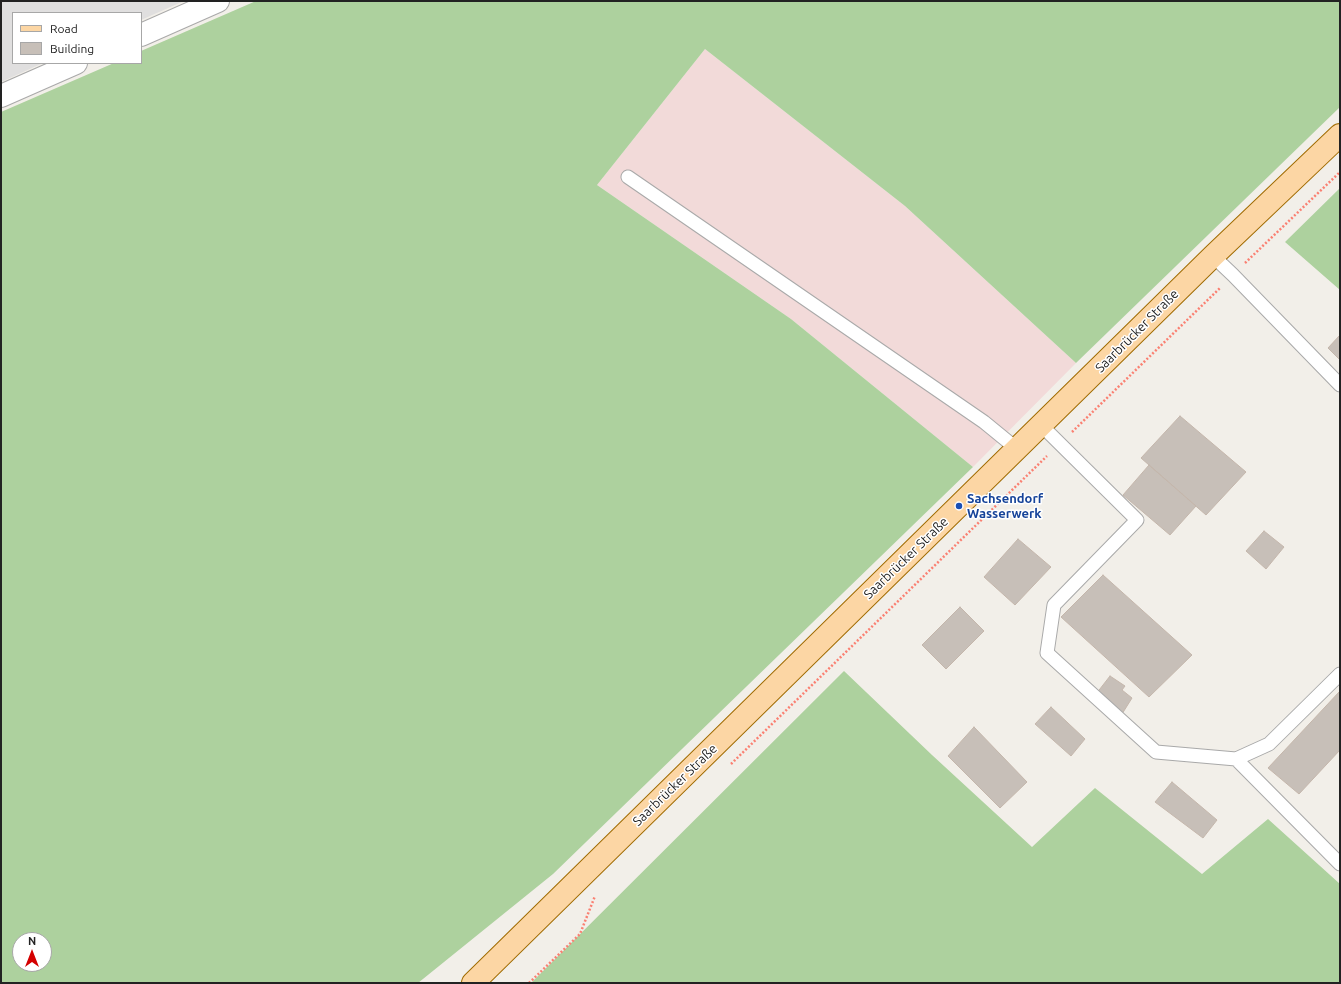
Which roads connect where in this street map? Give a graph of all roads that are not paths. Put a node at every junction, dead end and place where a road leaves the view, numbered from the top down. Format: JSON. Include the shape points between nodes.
{"nodes":[{"id":1,"x":218,"y":1,"type":"edge"},
{"id":2,"x":142,"y":35,"type":"edge"},
{"id":3,"x":74,"y":64,"type":"edge"},
{"id":4,"x":1,"y":96,"type":"edge"},
{"id":5,"x":1340,"y":135,"type":"edge"},
{"id":6,"x":628,"y":178,"type":"dead end"},
{"id":7,"x":1213,"y":256,"type":"junction"},
{"id":8,"x":1340,"y":385,"type":"edge"},
{"id":9,"x":1041,"y":425,"type":"junction"},
{"id":10,"x":1017,"y":449,"type":"junction"},
{"id":11,"x":1340,"y":674,"type":"edge"},
{"id":12,"x":1236,"y":759,"type":"junction"},
{"id":13,"x":1340,"y":864,"type":"edge"},
{"id":14,"x":473,"y":983,"type":"edge"}],
"edges":[{"from":1,"to":2,"type":"street"},
{"from":3,"to":4,"type":"street"},
{"from":5,"to":7,"type":"main road","name":"Saarbrücker Straße"},
{"from":6,"to":10,"type":"lane","via":[[984,422]]},
{"from":7,"to":8,"type":"lane"},
{"from":7,"to":9,"type":"main road","name":"Saarbrücker Straße"},
{"from":9,"to":10,"type":"main road","name":"Saarbrücker Straße"},
{"from":9,"to":12,"type":"lane","via":[[1137,520],[1054,605],[1047,653],[1156,752]]},
{"from":10,"to":14,"type":"main road","name":"Saarbrücker Straße"},
{"from":11,"to":12,"type":"lane","via":[[1269,744]]},
{"from":12,"to":13,"type":"lane"}]}
